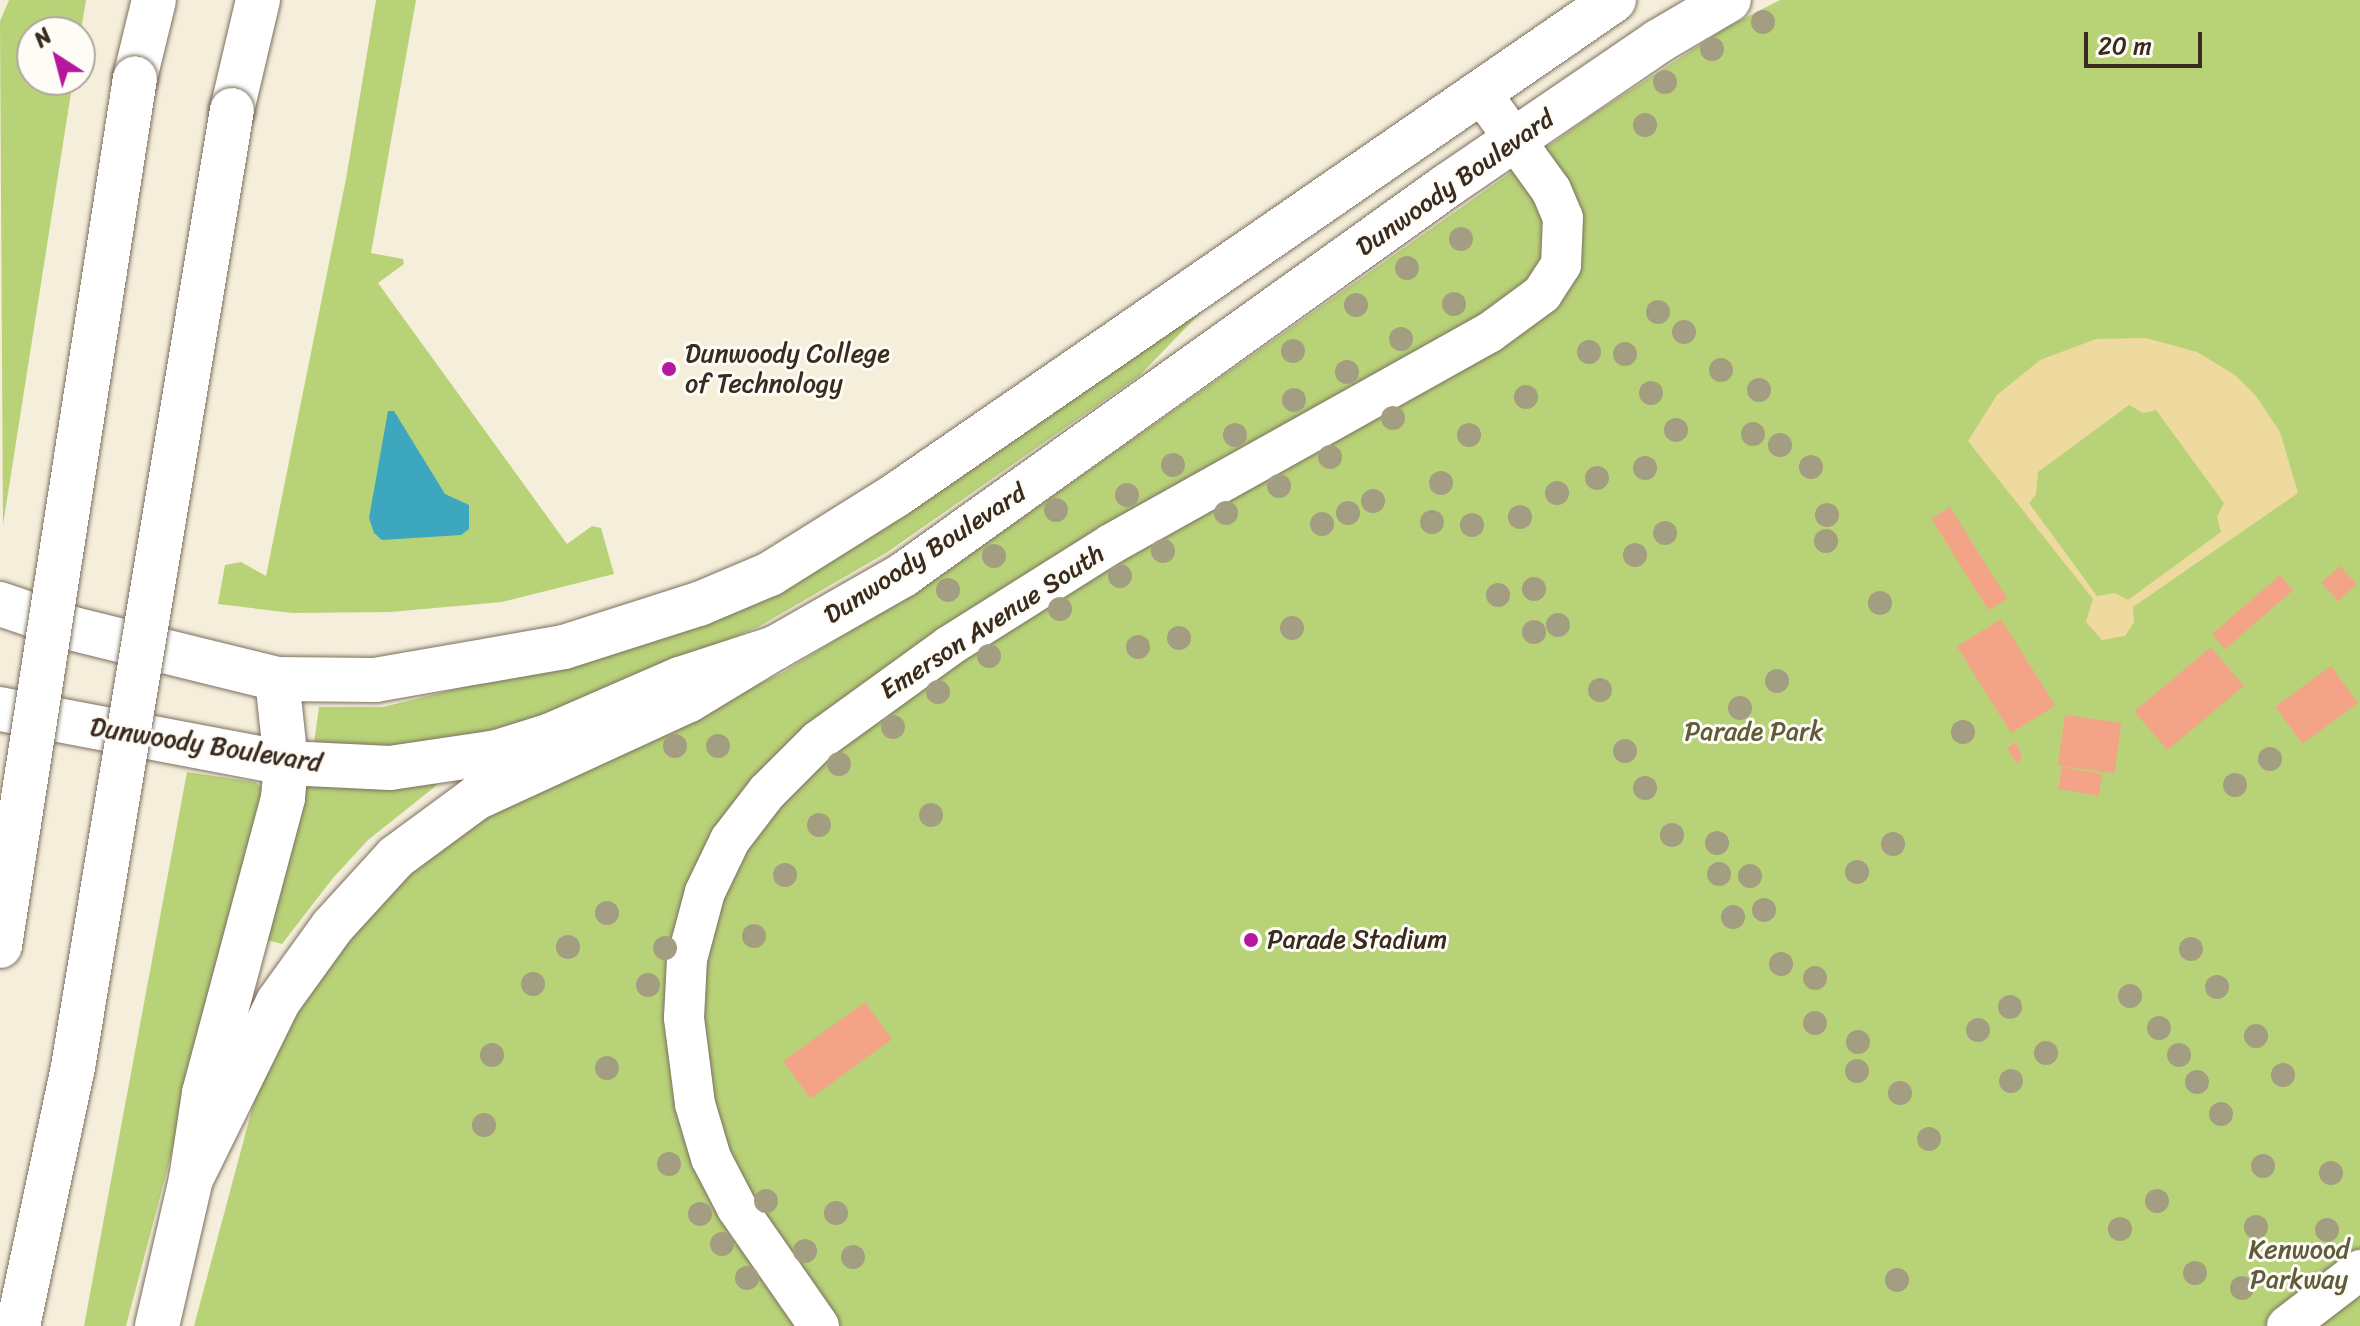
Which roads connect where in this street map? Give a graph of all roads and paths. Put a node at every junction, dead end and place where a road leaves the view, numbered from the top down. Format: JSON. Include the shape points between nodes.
{"nodes":[{"id":1,"x":135,"y":0,"type":"edge"},
{"id":2,"x":154,"y":0,"type":"edge"},
{"id":3,"x":242,"y":0,"type":"edge"},
{"id":4,"x":258,"y":0,"type":"edge"},
{"id":5,"x":1614,"y":0,"type":"edge"},
{"id":6,"x":1729,"y":0,"type":"edge"},
{"id":7,"x":135,"y":78,"type":"junction"},
{"id":8,"x":1481,"y":93,"type":"junction"},
{"id":9,"x":232,"y":110,"type":"junction"},
{"id":10,"x":1514,"y":141,"type":"junction"},
{"id":11,"x":0,"y":604,"type":"edge"},
{"id":12,"x":775,"y":648,"type":"junction"},
{"id":13,"x":277,"y":679,"type":"junction"},
{"id":14,"x":0,"y":709,"type":"edge"},
{"id":15,"x":286,"y":763,"type":"junction"},
{"id":16,"x":0,"y":946,"type":"edge"},
{"id":17,"x":191,"y":1179,"type":"junction"},
{"id":18,"x":2360,"y":1270,"type":"edge"},
{"id":19,"x":18,"y":1326,"type":"edge"},
{"id":20,"x":157,"y":1326,"type":"edge"},
{"id":21,"x":819,"y":1326,"type":"edge"},
{"id":22,"x":2287,"y":1326,"type":"edge"}],
"edges":[{"from":1,"to":7,"type":"main road"},
{"from":2,"to":7,"type":"main road"},
{"from":3,"to":9,"type":"main road"},
{"from":4,"to":9,"type":"main road"},
{"from":5,"to":8,"type":"main road"},
{"from":6,"to":10,"type":"main road","name":"Dunwoody Boulevard","via":[[1659,41]]},
{"from":7,"to":16,"type":"main road","bridge":true},
{"from":8,"to":10,"type":"street","name":"Emerson Avenue South"},
{"from":8,"to":13,"type":"main road","via":[[896,495],[770,574],[632,628],[564,647],[419,675]]},
{"from":9,"to":19,"type":"main road","bridge":true,"via":[[73,1067]]},
{"from":10,"to":12,"type":"main road","name":"Dunwoody Boulevard","via":[[903,575]]},
{"from":10,"to":21,"type":"street","name":"Emerson Avenue South","via":[[1551,190],[1563,218],[1561,265],[1542,294],[1489,333],[1111,544],[949,646],[818,741],[730,840],[705,892],[687,959],[684,1018],[695,1104],[711,1158],[737,1208]]},
{"from":11,"to":13,"type":"main road","via":[[74,629]]},
{"from":12,"to":15,"type":"main road","name":"Dunwoody Boulevard","via":[[497,752],[390,768]]},
{"from":12,"to":17,"type":"main road","via":[[689,700],[476,798],[396,857],[340,917],[278,1002]]},
{"from":13,"to":15,"type":"main road"},
{"from":14,"to":15,"type":"main road","name":"Dunwoody Boulevard"},
{"from":15,"to":17,"type":"main road","via":[[260,896],[204,1093]]},
{"from":17,"to":20,"type":"main road"},
{"from":18,"to":22,"type":"street"}]}
